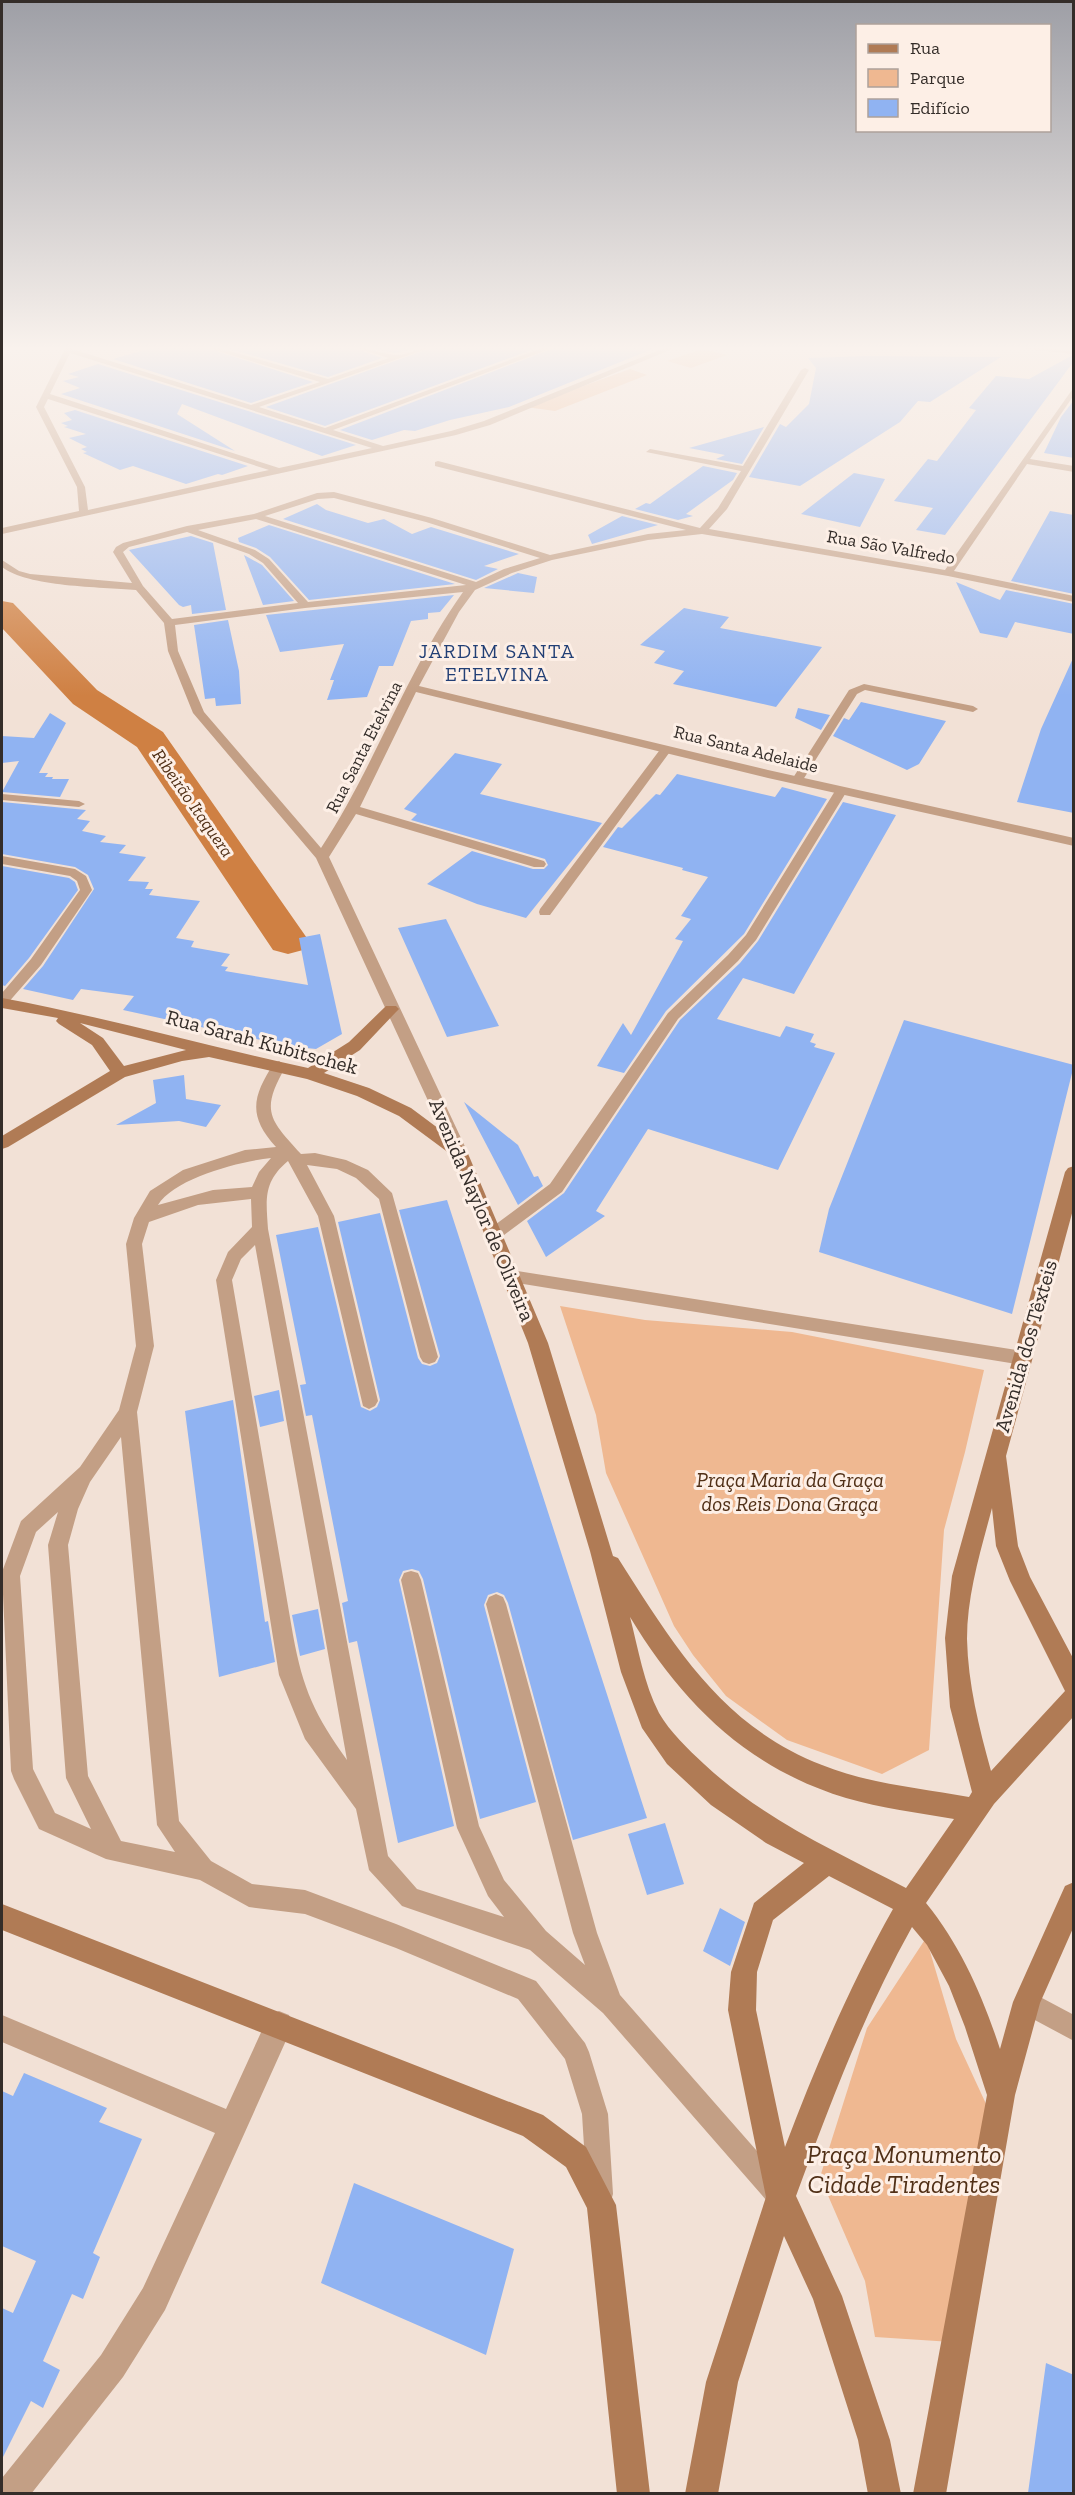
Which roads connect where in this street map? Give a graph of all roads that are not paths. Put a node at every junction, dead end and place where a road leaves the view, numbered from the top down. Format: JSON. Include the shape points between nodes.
{"nodes":[{"id":1,"x":68,"y":463,"type":"edge"},
{"id":2,"x":256,"y":463,"type":"edge"},
{"id":3,"x":313,"y":463,"type":"edge"},
{"id":4,"x":715,"y":463,"type":"edge"},
{"id":5,"x":749,"y":463,"type":"edge"},
{"id":6,"x":1022,"y":463,"type":"edge"},
{"id":7,"x":1039,"y":463,"type":"edge"},
{"id":8,"x":438,"y":464,"type":"dead end"},
{"id":9,"x":746,"y":469,"type":"junction"},
{"id":10,"x":1074,"y":469,"type":"edge"},
{"id":11,"x":279,"y":471,"type":"junction"},
{"id":12,"x":84,"y":513,"type":"junction"},
{"id":13,"x":256,"y":516,"type":"junction"},
{"id":14,"x":187,"y":529,"type":"junction"},
{"id":15,"x":2,"y":531,"type":"edge"},
{"id":16,"x":702,"y":531,"type":"junction"},
{"id":17,"x":550,"y":558,"type":"junction"},
{"id":18,"x":2,"y":563,"type":"edge"},
{"id":19,"x":948,"y":573,"type":"junction"},
{"id":20,"x":474,"y":587,"type":"junction"},
{"id":21,"x":139,"y":588,"type":"junction"},
{"id":22,"x":1074,"y":599,"type":"edge"},
{"id":23,"x":305,"y":605,"type":"junction"},
{"id":24,"x":169,"y":623,"type":"junction"},
{"id":25,"x":412,"y":688,"type":"junction"},
{"id":26,"x":973,"y":709,"type":"dead end"},
{"id":27,"x":666,"y":748,"type":"junction"},
{"id":28,"x":797,"y":781,"type":"junction"},
{"id":29,"x":841,"y":791,"type":"junction"},
{"id":30,"x":2,"y":797,"type":"edge"},
{"id":31,"x":79,"y":804,"type":"dead end"},
{"id":32,"x":353,"y":808,"type":"junction"},
{"id":33,"x":1074,"y":842,"type":"edge"},
{"id":34,"x":322,"y":857,"type":"junction"},
{"id":35,"x":2,"y":860,"type":"edge"},
{"id":36,"x":539,"y":864,"type":"dead end"},
{"id":37,"x":545,"y":912,"type":"dead end"},
{"id":38,"x":2,"y":1002,"type":"edge"},
{"id":39,"x":392,"y":1009,"type":"junction"},
{"id":40,"x":38,"y":1010,"type":"junction"},
{"id":41,"x":215,"y":1053,"type":"junction"},
{"id":42,"x":279,"y":1066,"type":"junction"},
{"id":43,"x":119,"y":1073,"type":"junction"},
{"id":44,"x":310,"y":1074,"type":"junction"},
{"id":45,"x":2,"y":1143,"type":"edge"},
{"id":46,"x":460,"y":1153,"type":"junction"},
{"id":47,"x":293,"y":1155,"type":"junction"},
{"id":48,"x":1074,"y":1172,"type":"edge"},
{"id":49,"x":258,"y":1193,"type":"junction"},
{"id":50,"x":1068,"y":1217,"type":"edge"},
{"id":51,"x":142,"y":1218,"type":"junction"},
{"id":52,"x":260,"y":1229,"type":"junction"},
{"id":53,"x":494,"y":1234,"type":"junction"},
{"id":54,"x":511,"y":1276,"type":"junction"},
{"id":55,"x":429,"y":1357,"type":"dead end"},
{"id":56,"x":1022,"y":1358,"type":"junction"},
{"id":57,"x":369,"y":1401,"type":"dead end"},
{"id":58,"x":128,"y":1412,"type":"junction"},
{"id":59,"x":996,"y":1450,"type":"junction"},
{"id":60,"x":87,"y":1473,"type":"junction"},
{"id":61,"x":601,"y":1551,"type":"junction"},
{"id":62,"x":411,"y":1580,"type":"dead end"},
{"id":63,"x":496,"y":1604,"type":"dead end"},
{"id":64,"x":1074,"y":1684,"type":"edge"},
{"id":65,"x":1074,"y":1698,"type":"edge"},
{"id":66,"x":980,"y":1803,"type":"junction"},
{"id":67,"x":366,"y":1805,"type":"junction"},
{"id":68,"x":114,"y":1851,"type":"junction"},
{"id":69,"x":827,"y":1861,"type":"junction"},
{"id":70,"x":203,"y":1869,"type":"junction"},
{"id":71,"x":1074,"y":1895,"type":"edge"},
{"id":72,"x":910,"y":1904,"type":"junction"},
{"id":73,"x":2,"y":1917,"type":"edge"},
{"id":74,"x":537,"y":1940,"type":"junction"},
{"id":75,"x":1028,"y":2002,"type":"junction"},
{"id":76,"x":612,"y":2004,"type":"junction"},
{"id":77,"x":279,"y":2025,"type":"junction"},
{"id":78,"x":2,"y":2028,"type":"edge"},
{"id":79,"x":1074,"y":2029,"type":"edge"},
{"id":80,"x":1001,"y":2095,"type":"junction"},
{"id":81,"x":233,"y":2126,"type":"junction"},
{"id":82,"x":781,"y":2197,"type":"junction"},
{"id":83,"x":601,"y":2205,"type":"junction"},
{"id":84,"x":9,"y":2493,"type":"edge"},
{"id":85,"x":634,"y":2493,"type":"edge"},
{"id":86,"x":701,"y":2493,"type":"edge"},
{"id":87,"x":885,"y":2493,"type":"edge"},
{"id":88,"x":929,"y":2493,"type":"edge"}],
"edges":[{"from":1,"to":12,"type":"street","via":[[81,487]]},
{"from":2,"to":11,"type":"street"},
{"from":3,"to":11,"type":"street"},
{"from":4,"to":9,"type":"street"},
{"from":5,"to":9,"type":"street"},
{"from":6,"to":19,"type":"street"},
{"from":7,"to":10,"type":"street"},
{"from":8,"to":16,"type":"street"},
{"from":9,"to":16,"type":"street","via":[[722,509]]},
{"from":11,"to":12,"type":"street"},
{"from":12,"to":15,"type":"street"},
{"from":13,"to":14,"type":"street"},
{"from":13,"to":17,"type":"street","via":[[300,501],[334,495]]},
{"from":13,"to":20,"type":"street"},
{"from":14,"to":21,"type":"street","via":[[119,549]]},
{"from":14,"to":23,"type":"street","via":[[252,552],[266,561]]},
{"from":16,"to":17,"type":"street","via":[[648,537]]},
{"from":16,"to":19,"type":"street","name":"Rua São Valfredo"},
{"from":17,"to":20,"type":"street"},
{"from":18,"to":21,"type":"street","via":[[30,578]]},
{"from":19,"to":22,"type":"street","name":"Rua São Valfredo"},
{"from":20,"to":23,"type":"street"},
{"from":20,"to":25,"type":"street","name":"Rua Santa Etelvina","via":[[454,612]]},
{"from":21,"to":24,"type":"street"},
{"from":23,"to":24,"type":"street"},
{"from":24,"to":34,"type":"street","name":"Avenida Naylor de Oliveira","via":[[173,651],[199,712]]},
{"from":25,"to":27,"type":"street","name":"Rua Santa Adelaide"},
{"from":25,"to":32,"type":"street","name":"Rua Santa Etelvina"},
{"from":26,"to":28,"type":"lane","via":[[864,687],[857,689]]},
{"from":27,"to":28,"type":"street","name":"Rua Santa Adelaide"},
{"from":27,"to":37,"type":"lane"},
{"from":28,"to":29,"type":"street","name":"Rua Santa Adelaide"},
{"from":29,"to":33,"type":"street","name":"Rua Santa Adelaide"},
{"from":29,"to":53,"type":"lane","via":[[751,937],[673,1016],[556,1188]]},
{"from":30,"to":31,"type":"lane"},
{"from":32,"to":34,"type":"street","name":"Rua Santa Etelvina"},
{"from":32,"to":36,"type":"street"},
{"from":34,"to":39,"type":"street","name":"Avenida Naylor de Oliveira"},
{"from":35,"to":38,"type":"lane","via":[[71,872],[81,876],[86,890],[53,941]]},
{"from":38,"to":40,"type":"main road","name":"Rua Sarah Kubitschek"},
{"from":39,"to":44,"type":"main road","via":[[374,1031],[340,1058]]},
{"from":39,"to":46,"type":"street","name":"Avenida Naylor de Oliveira"},
{"from":40,"to":41,"type":"main road","name":"Rua Sarah Kubitschek"},
{"from":40,"to":43,"type":"main road","name":"Rua Sarah Kubitschek","via":[[79,1027],[100,1041]]},
{"from":41,"to":42,"type":"main road","name":"Rua Sarah Kubitschek"},
{"from":41,"to":43,"type":"main road","via":[[182,1056]]},
{"from":42,"to":44,"type":"main road","name":"Rua Sarah Kubitschek"},
{"from":42,"to":47,"type":"lane","via":[[268,1084],[262,1110],[271,1132]]},
{"from":43,"to":45,"type":"main road"},
{"from":44,"to":46,"type":"main road","name":"Rua Sarah Kubitschek","via":[[405,1112]]},
{"from":46,"to":53,"type":"main road","name":"Avenida Naylor de Oliveira"},
{"from":47,"to":49,"type":"lane","via":[[268,1168]]},
{"from":47,"to":51,"type":"lane","via":[[245,1155],[189,1174],[156,1195]]},
{"from":47,"to":55,"type":"lane","via":[[340,1164],[362,1174],[386,1197]]},
{"from":47,"to":57,"type":"lane","via":[[326,1216]]},
{"from":48,"to":50,"type":"main road","name":"Avenida dos Têxteis"},
{"from":49,"to":51,"type":"lane","via":[[195,1198]]},
{"from":49,"to":52,"type":"lane"},
{"from":50,"to":56,"type":"main road","name":"Avenida dos Têxteis"},
{"from":51,"to":58,"type":"lane","via":[[134,1244],[145,1346]]},
{"from":52,"to":67,"type":"lane"},
{"from":52,"to":67,"type":"lane","via":[[234,1256],[224,1280],[290,1675],[313,1731]]},
{"from":53,"to":54,"type":"main road","name":"Avenida Naylor de Oliveira"},
{"from":54,"to":56,"type":"lane"},
{"from":54,"to":61,"type":"main road","name":"Avenida Naylor de Oliveira","via":[[538,1343]]},
{"from":56,"to":59,"type":"main road","name":"Avenida dos Têxteis"},
{"from":58,"to":60,"type":"lane"},
{"from":58,"to":70,"type":"lane","via":[[168,1825]]},
{"from":59,"to":64,"type":"main road","name":"Avenida dos Têxteis","via":[[1007,1546]]},
{"from":59,"to":66,"type":"main road","name":"Avenida dos Têxteis","via":[[963,1576],[956,1638],[962,1707]]},
{"from":60,"to":68,"type":"lane","via":[[69,1508],[58,1545],[76,1778]]},
{"from":60,"to":68,"type":"lane","via":[[28,1527],[10,1576],[22,1771],[47,1821]]},
{"from":61,"to":66,"type":"main road","via":[[679,1671],[713,1708],[762,1747],[843,1785]]},
{"from":61,"to":69,"type":"main road","name":"Avenida Naylor de Oliveira","via":[[650,1720],[676,1755],[720,1796],[775,1834]]},
{"from":62,"to":74,"type":"lane","via":[[468,1828],[496,1888]]},
{"from":63,"to":76,"type":"lane","via":[[585,1933]]},
{"from":65,"to":66,"type":"main road"},
{"from":66,"to":72,"type":"main road"},
{"from":67,"to":74,"type":"lane","via":[[377,1862],[410,1898]]},
{"from":68,"to":70,"type":"lane"},
{"from":69,"to":72,"type":"main road","name":"Avenida Naylor de Oliveira"},
{"from":69,"to":82,"type":"main road","via":[[764,1912],[744,1972],[742,2010]]},
{"from":70,"to":83,"type":"lane","via":[[249,1895],[305,1902],[527,1990],[576,2052],[596,2114]]},
{"from":71,"to":75,"type":"main road"},
{"from":72,"to":80,"type":"main road","via":[[936,1936],[958,1977]]},
{"from":72,"to":82,"type":"main road","via":[[875,1967],[831,2065]]},
{"from":73,"to":77,"type":"main road"},
{"from":74,"to":76,"type":"lane"},
{"from":75,"to":79,"type":"lane"},
{"from":75,"to":80,"type":"main road"},
{"from":76,"to":82,"type":"lane"},
{"from":77,"to":81,"type":"street"},
{"from":77,"to":83,"type":"main road","via":[[533,2125],[576,2157]]},
{"from":78,"to":81,"type":"street"},
{"from":80,"to":88,"type":"main road"},
{"from":81,"to":84,"type":"street","via":[[154,2299],[112,2366]]},
{"from":82,"to":86,"type":"main road","via":[[722,2382]]},
{"from":82,"to":87,"type":"main road","via":[[826,2296],[874,2440]]},
{"from":83,"to":85,"type":"main road"}]}
